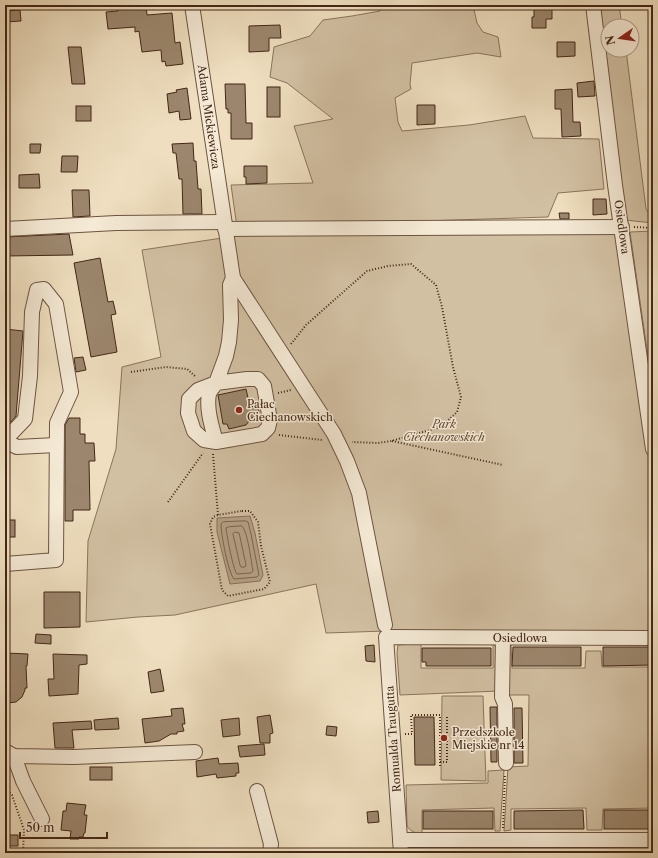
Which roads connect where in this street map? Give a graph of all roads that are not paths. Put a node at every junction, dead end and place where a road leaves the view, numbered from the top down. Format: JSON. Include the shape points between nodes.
{"nodes":[{"id":1,"x":192,"y":5,"type":"edge"},
{"id":2,"x":593,"y":5,"type":"edge"},
{"id":3,"x":225,"y":225,"type":"junction"},
{"id":4,"x":622,"y":227,"type":"junction"},
{"id":5,"x":5,"y":228,"type":"edge"},
{"id":6,"x":233,"y":278,"type":"junction"},
{"id":7,"x":216,"y":383,"type":"junction"},
{"id":8,"x":5,"y":440,"type":"edge"},
{"id":9,"x":214,"y":441,"type":"junction"},
{"id":10,"x":56,"y":445,"type":"junction"},
{"id":11,"x":653,"y":449,"type":"edge"},
{"id":12,"x":5,"y":564,"type":"edge"},
{"id":13,"x":386,"y":631,"type":"junction"},
{"id":14,"x":503,"y":638,"type":"junction"},
{"id":15,"x":653,"y":638,"type":"edge"},
{"id":16,"x":195,"y":752,"type":"dead end"},
{"id":17,"x":9,"y":753,"type":"edge"},
{"id":18,"x":506,"y":763,"type":"road end"},
{"id":19,"x":257,"y":791,"type":"dead end"},
{"id":20,"x":42,"y":819,"type":"dead end"},
{"id":21,"x":653,"y":840,"type":"edge"},
{"id":22,"x":400,"y":846,"type":"edge"},
{"id":23,"x":270,"y":853,"type":"edge"}],
"edges":[{"from":1,"to":3,"type":"street","name":"Adama Mickiewicza"},
{"from":2,"to":4,"type":"street","name":"Osiedlowa"},
{"from":3,"to":4,"type":"street"},
{"from":3,"to":5,"type":"street","via":[[116,223]]},
{"from":3,"to":6,"type":"street","name":"Adama Mickiewicza"},
{"from":4,"to":11,"type":"street","name":"Osiedlowa"},
{"from":6,"to":7,"type":"street","via":[[230,285],[229,342]]},
{"from":6,"to":13,"type":"street","name":"Romualda Traugutta","via":[[334,434],[347,461],[359,493]]},
{"from":7,"to":9,"type":"street","via":[[210,393],[208,406]]},
{"from":7,"to":9,"type":"street","via":[[198,390],[189,399],[188,413],[194,431],[204,440]]},
{"from":7,"to":9,"type":"street","via":[[258,379],[264,386],[270,420],[268,428],[262,434]]},
{"from":8,"to":10,"type":"street","via":[[17,447]]},
{"from":8,"to":10,"type":"street","via":[[25,419],[30,376],[32,312],[36,290],[44,289],[56,304],[71,392],[56,423]]},
{"from":10,"to":12,"type":"street","via":[[56,560]]},
{"from":13,"to":14,"type":"street","name":"Osiedlowa"},
{"from":13,"to":22,"type":"street","name":"Romualda Traugutta"},
{"from":14,"to":15,"type":"street","name":"Osiedlowa"},
{"from":14,"to":18,"type":"street","via":[[502,697],[506,704]]},
{"from":16,"to":17,"type":"street","via":[[74,757]]},
{"from":17,"to":20,"type":"street"},
{"from":19,"to":23,"type":"street","via":[[271,844]]},
{"from":21,"to":22,"type":"street","name":"Romualda Traugutta"}]}
